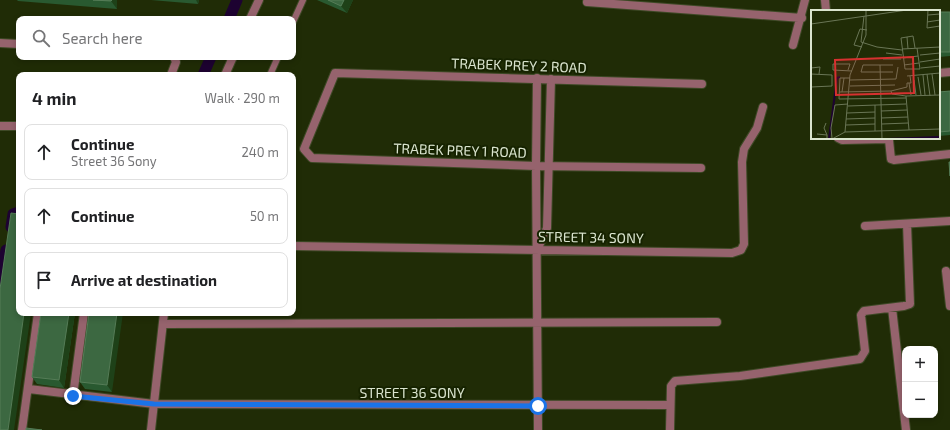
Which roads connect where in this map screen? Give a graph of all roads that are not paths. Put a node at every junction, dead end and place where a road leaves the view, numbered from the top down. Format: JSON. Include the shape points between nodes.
{"nodes":[{"id":1,"x":259,"y":0,"type":"edge"},
{"id":2,"x":302,"y":0,"type":"edge"},
{"id":3,"x":805,"y":0,"type":"edge"},
{"id":4,"x":827,"y":0,"type":"edge"},
{"id":5,"x":587,"y":2,"type":"dead end"},
{"id":6,"x":826,"y":10,"type":"edge"},
{"id":7,"x":251,"y":16,"type":"edge"},
{"id":8,"x":295,"y":16,"type":"edge"},
{"id":9,"x":802,"y":18,"type":"junction"},
{"id":10,"x":0,"y":42,"type":"edge"},
{"id":11,"x":16,"y":44,"type":"edge"},
{"id":12,"x":793,"y":45,"type":"dead end"},
{"id":13,"x":175,"y":60,"type":"edge"},
{"id":14,"x":232,"y":60,"type":"edge"},
{"id":15,"x":277,"y":60,"type":"edge"},
{"id":16,"x":172,"y":72,"type":"edge"},
{"id":17,"x":226,"y":72,"type":"edge"},
{"id":18,"x":271,"y":72,"type":"edge"},
{"id":19,"x":950,"y":72,"type":"edge"},
{"id":20,"x":335,"y":73,"type":"joint"},
{"id":21,"x":940,"y":73,"type":"edge"},
{"id":22,"x":537,"y":78,"type":"junction"},
{"id":23,"x":551,"y":79,"type":"junction"},
{"id":24,"x":702,"y":84,"type":"dead end"},
{"id":25,"x":763,"y":107,"type":"dead end"},
{"id":26,"x":0,"y":126,"type":"edge"},
{"id":27,"x":16,"y":126,"type":"edge"},
{"id":28,"x":840,"y":139,"type":"edge"},
{"id":29,"x":887,"y":139,"type":"edge"},
{"id":30,"x":887,"y":139,"type":"edge"},
{"id":31,"x":950,"y":154,"type":"edge"},
{"id":32,"x":536,"y":166,"type":"junction"},
{"id":33,"x":548,"y":166,"type":"junction"},
{"id":34,"x":701,"y":168,"type":"dead end"},
{"id":35,"x":950,"y":221,"type":"edge"},
{"id":36,"x":907,"y":224,"type":"junction"},
{"id":37,"x":865,"y":226,"type":"dead end"},
{"id":38,"x":296,"y":246,"type":"edge"},
{"id":39,"x":538,"y":248,"type":"junction"},
{"id":40,"x":946,"y":271,"type":"dead end"},
{"id":41,"x":950,"y":306,"type":"edge"},
{"id":42,"x":892,"y":308,"type":"junction"},
{"id":43,"x":38,"y":316,"type":"edge"},
{"id":44,"x":84,"y":316,"type":"edge"},
{"id":45,"x":164,"y":316,"type":"edge"},
{"id":46,"x":717,"y":322,"type":"dead end"},
{"id":47,"x":538,"y":323,"type":"junction"},
{"id":48,"x":163,"y":324,"type":"junction"},
{"id":49,"x":29,"y":389,"type":"junction"},
{"id":50,"x":73,"y":396,"type":"junction"},
{"id":51,"x":154,"y":404,"type":"junction"},
{"id":52,"x":670,"y":405,"type":"junction"},
{"id":53,"x":538,"y":406,"type":"junction"},
{"id":54,"x":22,"y":430,"type":"edge"},
{"id":55,"x":151,"y":430,"type":"edge"},
{"id":56,"x":538,"y":430,"type":"edge"},
{"id":57,"x":670,"y":430,"type":"edge"},
{"id":58,"x":906,"y":430,"type":"edge"}],
"edges":[{"from":1,"to":7,"type":"street"},
{"from":2,"to":8,"type":"lane"},
{"from":3,"to":9,"type":"street"},
{"from":4,"to":6,"type":"street"},
{"from":5,"to":9,"type":"street"},
{"from":9,"to":12,"type":"street"},
{"from":10,"to":11,"type":"street"},
{"from":13,"to":16,"type":"street"},
{"from":14,"to":17,"type":"street"},
{"from":15,"to":18,"type":"lane"},
{"from":19,"to":21,"type":"street"},
{"from":20,"to":22,"type":"street","name":"TRABEK PREY 2 ROAD"},
{"from":20,"to":32,"type":"street","name":"TRABEK PREY 1 ROAD","via":[[304,149],[312,158]]},
{"from":22,"to":23,"type":"street","name":"TRABEK PREY 2 ROAD"},
{"from":22,"to":32,"type":"street"},
{"from":23,"to":24,"type":"street","name":"TRABEK PREY 2 ROAD"},
{"from":23,"to":33,"type":"street"},
{"from":25,"to":39,"type":"street","name":"STREET 34 SONY","via":[[757,128],[744,149],[742,162],[744,244],[741,250],[732,253]]},
{"from":26,"to":27,"type":"street"},
{"from":28,"to":30,"type":"street"},
{"from":29,"to":31,"type":"street","via":[[891,159]]},
{"from":32,"to":33,"type":"street","name":"TRABEK PREY 1 ROAD"},
{"from":32,"to":39,"type":"street"},
{"from":33,"to":34,"type":"street","name":"TRABEK PREY 1 ROAD"},
{"from":33,"to":39,"type":"street","via":[[547,228]]},
{"from":35,"to":36,"type":"street"},
{"from":36,"to":37,"type":"street"},
{"from":36,"to":42,"type":"street","via":[[911,300],[910,304]]},
{"from":38,"to":39,"type":"street","name":"STREET 34 SONY"},
{"from":39,"to":47,"type":"street"},
{"from":40,"to":41,"type":"street"},
{"from":42,"to":52,"type":"street","via":[[864,311],[861,315],[865,351],[860,359],[740,376],[675,381],[671,386]]},
{"from":42,"to":58,"type":"street"},
{"from":43,"to":49,"type":"street"},
{"from":44,"to":50,"type":"street"},
{"from":45,"to":48,"type":"street"},
{"from":46,"to":47,"type":"street"},
{"from":47,"to":48,"type":"street"},
{"from":47,"to":53,"type":"street"},
{"from":48,"to":51,"type":"street"},
{"from":49,"to":50,"type":"street","name":"STREET 36 SONY"},
{"from":49,"to":54,"type":"street"},
{"from":50,"to":51,"type":"street","name":"STREET 36 SONY"},
{"from":51,"to":53,"type":"street","name":"STREET 36 SONY"},
{"from":51,"to":55,"type":"street"},
{"from":52,"to":53,"type":"street","name":"STREET 36 SONY"},
{"from":52,"to":57,"type":"street"},
{"from":53,"to":56,"type":"street"}]}
